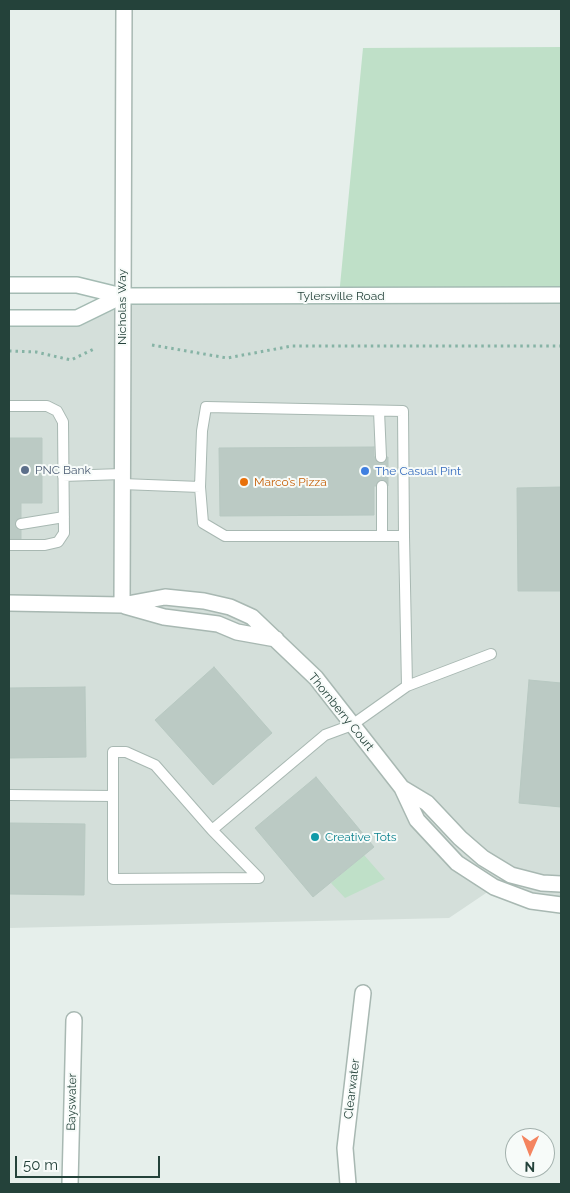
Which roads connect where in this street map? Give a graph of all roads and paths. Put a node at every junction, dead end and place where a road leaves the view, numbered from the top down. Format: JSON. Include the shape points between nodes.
{"nodes":[{"id":1,"x":124,"y":9,"type":"edge"},
{"id":2,"x":9,"y":285,"type":"edge"},
{"id":3,"x":561,"y":295,"type":"edge"},
{"id":4,"x":122,"y":296,"type":"junction"},
{"id":5,"x":9,"y":318,"type":"edge"},
{"id":6,"x":152,"y":345,"type":"dead end"},
{"id":7,"x":561,"y":346,"type":"edge"},
{"id":8,"x":96,"y":348,"type":"dead end"},
{"id":9,"x":9,"y":351,"type":"edge"},
{"id":10,"x":9,"y":406,"type":"edge"},
{"id":11,"x":379,"y":411,"type":"junction"},
{"id":12,"x":381,"y":457,"type":"dead end"},
{"id":13,"x":63,"y":476,"type":"junction"},
{"id":14,"x":122,"y":479,"type":"junction"},
{"id":15,"x":382,"y":486,"type":"dead end"},
{"id":16,"x":200,"y":487,"type":"junction"},
{"id":17,"x":64,"y":517,"type":"junction"},
{"id":18,"x":21,"y":524,"type":"dead end"},
{"id":19,"x":382,"y":536,"type":"junction"},
{"id":20,"x":404,"y":536,"type":"junction"},
{"id":21,"x":9,"y":545,"type":"edge"},
{"id":22,"x":9,"y":603,"type":"edge"},
{"id":23,"x":122,"y":605,"type":"junction"},
{"id":24,"x":491,"y":654,"type":"dead end"},
{"id":25,"x":407,"y":686,"type":"junction"},
{"id":26,"x":352,"y":725,"type":"junction"},
{"id":27,"x":402,"y":788,"type":"junction"},
{"id":28,"x":9,"y":795,"type":"edge"},
{"id":29,"x":113,"y":796,"type":"junction"},
{"id":30,"x":212,"y":830,"type":"junction"},
{"id":31,"x":561,"y":884,"type":"edge"},
{"id":32,"x":561,"y":904,"type":"edge"},
{"id":33,"x":363,"y":993,"type":"dead end"},
{"id":34,"x":74,"y":1020,"type":"dead end"},
{"id":35,"x":70,"y":1184,"type":"edge"},
{"id":36,"x":348,"y":1184,"type":"edge"}],
"edges":[{"from":1,"to":4,"type":"street","name":"Nicholas Way"},
{"from":2,"to":4,"type":"street","name":"Tylersville Road","via":[[76,285]]},
{"from":3,"to":4,"type":"street","name":"Tylersville Road"},
{"from":4,"to":5,"type":"street","name":"Tylersville Road","via":[[78,318]]},
{"from":4,"to":14,"type":"street","name":"Nicholas Way"},
{"from":6,"to":7,"type":"path","via":[[227,358],[292,346]]},
{"from":8,"to":9,"type":"path","via":[[71,360],[36,352]]},
{"from":10,"to":13,"type":"lane","via":[[47,406],[58,411],[63,422]]},
{"from":11,"to":12,"type":"lane"},
{"from":11,"to":16,"type":"lane","via":[[206,407]]},
{"from":11,"to":20,"type":"lane","via":[[404,411]]},
{"from":13,"to":14,"type":"lane"},
{"from":13,"to":17,"type":"lane"},
{"from":14,"to":16,"type":"lane"},
{"from":14,"to":23,"type":"street","name":"Nicholas Way"},
{"from":15,"to":19,"type":"lane"},
{"from":16,"to":19,"type":"lane","via":[[203,523],[225,536]]},
{"from":17,"to":18,"type":"lane"},
{"from":17,"to":21,"type":"lane","via":[[64,532],[58,542]]},
{"from":19,"to":20,"type":"lane"},
{"from":20,"to":25,"type":"lane"},
{"from":22,"to":23,"type":"street","name":"Thornberry Court"},
{"from":23,"to":26,"type":"street","name":"Thornberry Court","via":[[165,597],[204,601],[252,617],[316,678]]},
{"from":24,"to":25,"type":"lane"},
{"from":25,"to":26,"type":"lane"},
{"from":26,"to":27,"type":"street","name":"Thornberry Court"},
{"from":26,"to":30,"type":"lane","via":[[325,735]]},
{"from":27,"to":31,"type":"street","name":"Thornberry Court","via":[[427,803],[483,858],[511,875]]},
{"from":27,"to":32,"type":"street","name":"Thornberry Court","via":[[417,820],[457,862],[494,887],[531,901]]},
{"from":28,"to":29,"type":"lane"},
{"from":29,"to":30,"type":"lane","via":[[113,752],[126,752],[155,765]]},
{"from":29,"to":30,"type":"lane","via":[[113,879],[259,878]]},
{"from":33,"to":36,"type":"street","name":"Clearwater","via":[[345,1148]]},
{"from":34,"to":35,"type":"street","name":"Bayswater"}]}
